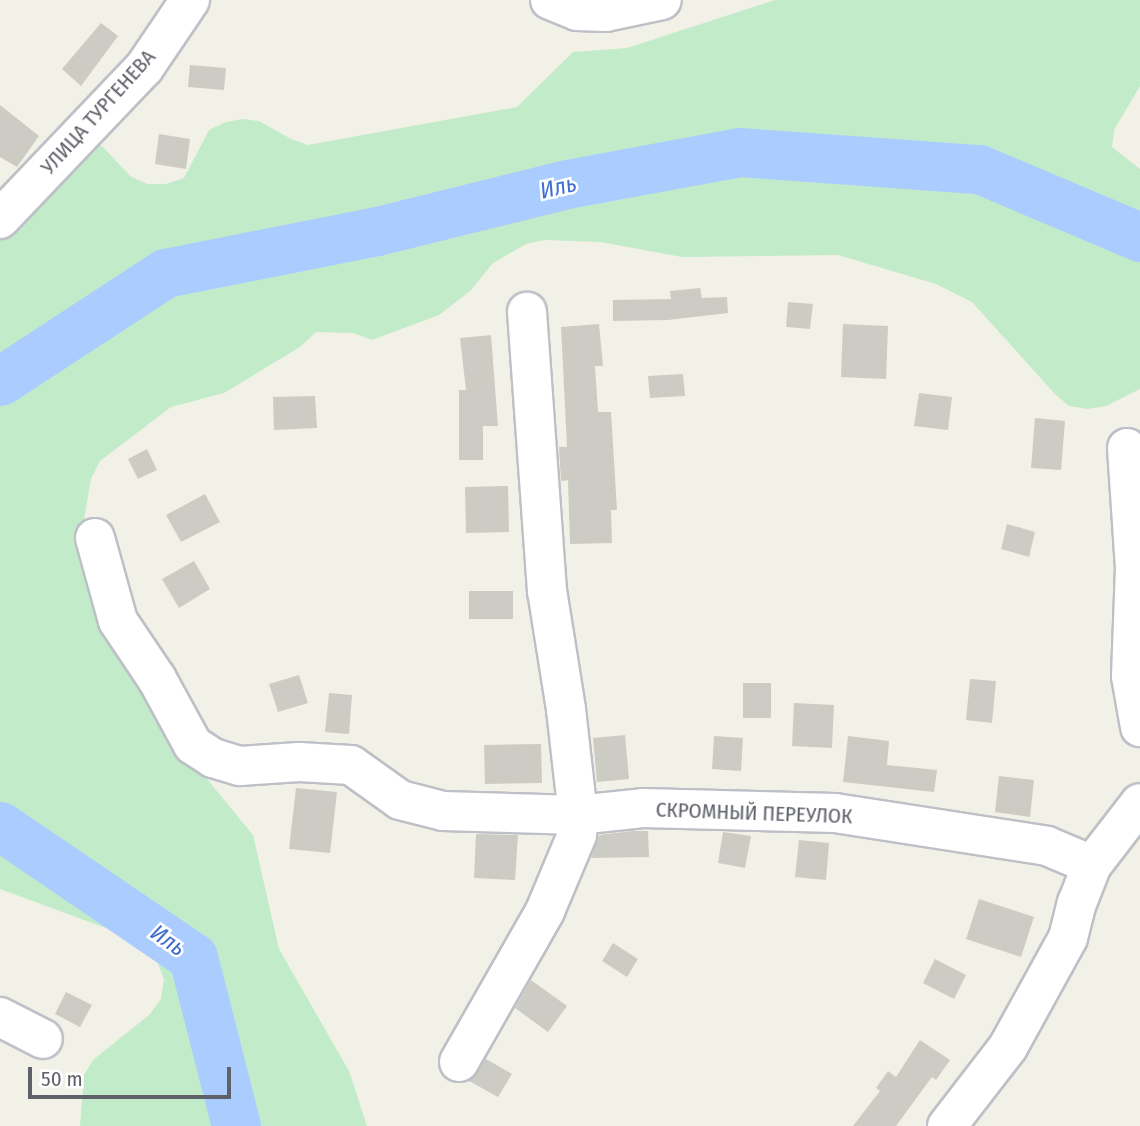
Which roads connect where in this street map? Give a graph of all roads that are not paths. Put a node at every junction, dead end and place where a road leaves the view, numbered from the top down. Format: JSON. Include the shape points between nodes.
{"nodes":[{"id":1,"x":190,"y":0,"type":"edge"},
{"id":2,"x":550,"y":0,"type":"edge"},
{"id":3,"x":662,"y":0,"type":"edge"},
{"id":4,"x":0,"y":219,"type":"edge"},
{"id":5,"x":527,"y":312,"type":"dead end"},
{"id":6,"x":1127,"y":448,"type":"dead end"},
{"id":7,"x":95,"y":538,"type":"dead end"},
{"id":8,"x":1140,"y":727,"type":"edge"},
{"id":9,"x":1140,"y":803,"type":"edge"},
{"id":10,"x":578,"y":815,"type":"junction"},
{"id":11,"x":1092,"y":865,"type":"junction"},
{"id":12,"x":0,"y":1017,"type":"edge"},
{"id":13,"x":43,"y":1039,"type":"dead end"},
{"id":14,"x":458,"y":1062,"type":"dead end"},
{"id":15,"x":947,"y":1126,"type":"edge"}],
"edges":[{"from":1,"to":4,"type":"street","name":"УЛИЦА ТУРГЕНЕВА","via":[[144,68]]},
{"from":2,"to":3,"type":"street","via":[[577,11],[606,12]]},
{"from":5,"to":10,"type":"street","via":[[547,590]]},
{"from":6,"to":8,"type":"street","via":[[1135,567],[1131,676]]},
{"from":7,"to":10,"type":"street","name":"СКРОМНЫЙ ПЕРЕУЛОК","via":[[118,621],[193,745],[213,758],[240,766],[351,765],[400,800],[443,811]]},
{"from":9,"to":11,"type":"street"},
{"from":10,"to":11,"type":"street","name":"СКРОМНЫЙ ПЕРЕУЛОК","via":[[643,808],[835,813],[1047,846]]},
{"from":10,"to":14,"type":"street","via":[[577,835],[545,911]]},
{"from":11,"to":15,"type":"street","via":[[1068,938],[1008,1047]]},
{"from":12,"to":13,"type":"street"}]}
